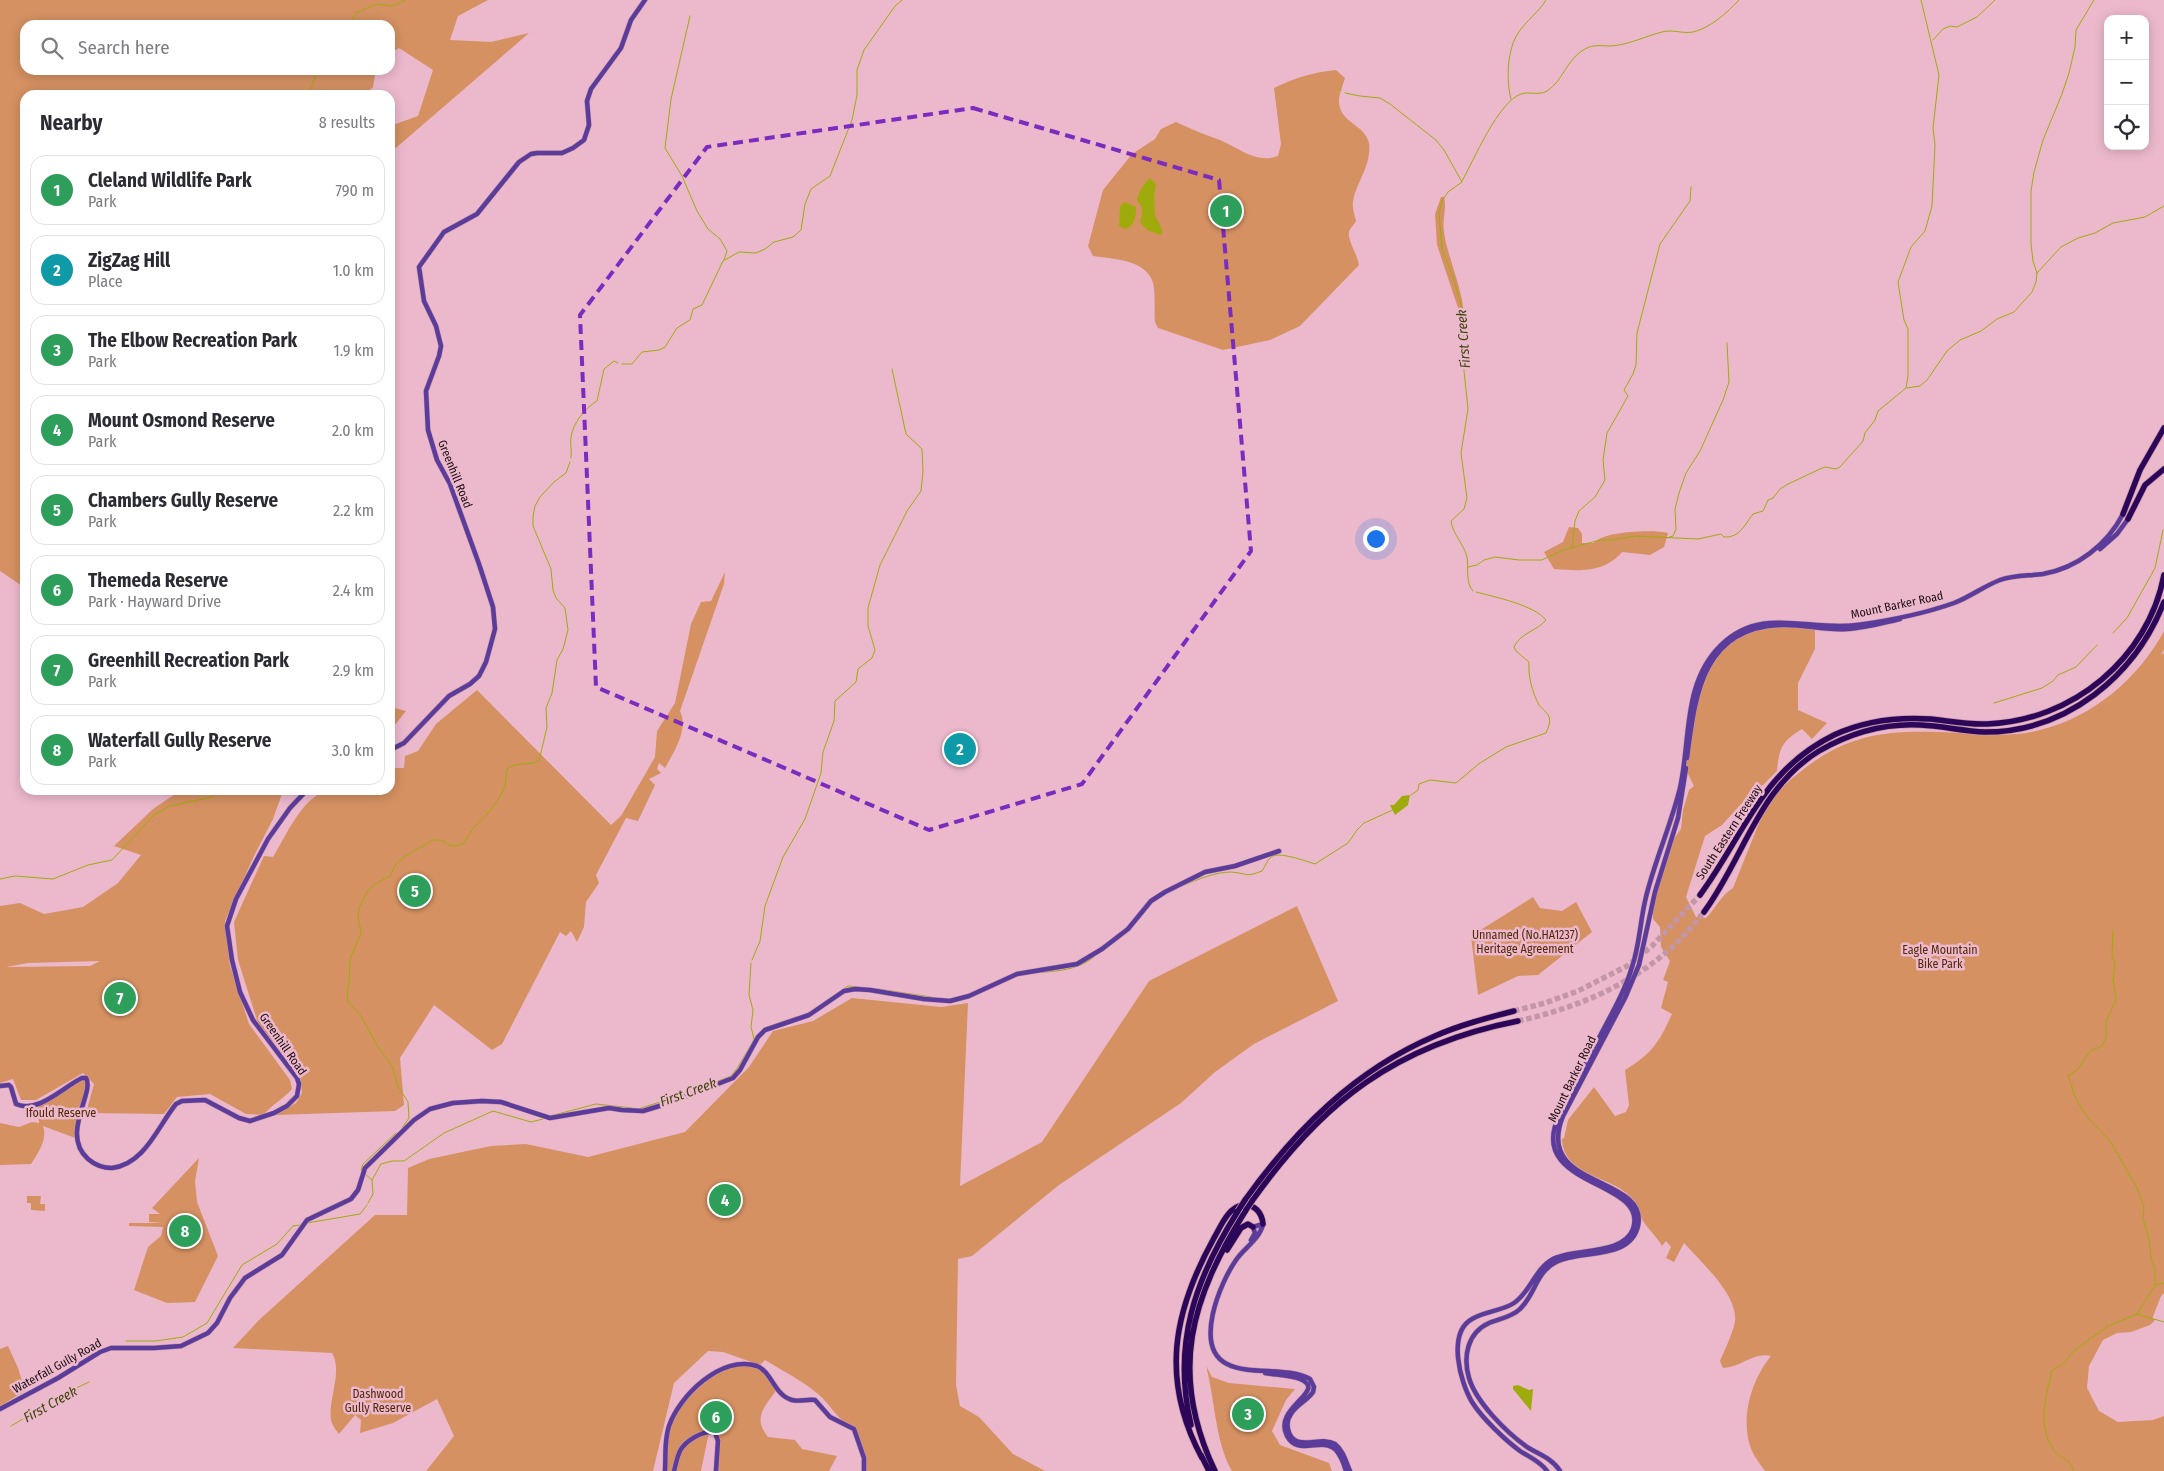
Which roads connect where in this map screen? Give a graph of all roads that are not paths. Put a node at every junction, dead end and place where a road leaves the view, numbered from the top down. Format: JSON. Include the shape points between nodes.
{"nodes":[{"id":1,"x":645,"y":0,"type":"edge"},
{"id":2,"x":2164,"y":428,"type":"edge"},
{"id":3,"x":2164,"y":469,"type":"edge"},
{"id":4,"x":2123,"y":514,"type":"joint"},
{"id":5,"x":2128,"y":519,"type":"joint"},
{"id":6,"x":2164,"y":575,"type":"edge"},
{"id":7,"x":2164,"y":602,"type":"edge"},
{"id":8,"x":395,"y":748,"type":"edge"},
{"id":9,"x":302,"y":795,"type":"edge"},
{"id":10,"x":1680,"y":796,"type":"junction"},
{"id":11,"x":1279,"y":851,"type":"dead end"},
{"id":12,"x":1652,"y":877,"type":"junction"},
{"id":13,"x":1659,"y":879,"type":"junction"},
{"id":14,"x":1700,"y":895,"type":"tunnel mouth"},
{"id":15,"x":1704,"y":912,"type":"tunnel mouth"},
{"id":16,"x":1634,"y":970,"type":"junction"},
{"id":17,"x":1514,"y":1010,"type":"tunnel mouth"},
{"id":18,"x":1518,"y":1021,"type":"tunnel mouth"},
{"id":19,"x":0,"y":1086,"type":"edge"},
{"id":20,"x":1248,"y":1201,"type":"junction"},
{"id":21,"x":1263,"y":1224,"type":"junction"},
{"id":22,"x":1253,"y":1227,"type":"junction"},
{"id":23,"x":1190,"y":1344,"type":"junction"},
{"id":24,"x":0,"y":1409,"type":"edge"},
{"id":25,"x":1202,"y":1458,"type":"junction"},
{"id":26,"x":665,"y":1471,"type":"edge"},
{"id":27,"x":674,"y":1471,"type":"edge"},
{"id":28,"x":716,"y":1471,"type":"edge"},
{"id":29,"x":864,"y":1471,"type":"edge"},
{"id":30,"x":1209,"y":1471,"type":"edge"},
{"id":31,"x":1215,"y":1471,"type":"edge"},
{"id":32,"x":1348,"y":1471,"type":"edge"},
{"id":33,"x":1547,"y":1471,"type":"edge"},
{"id":34,"x":1560,"y":1471,"type":"edge"}],
"edges":[{"from":1,"to":8,"type":"main road","name":"Greenhill Road","via":[[631,20],[622,48],[591,89],[587,106],[589,125],[584,140],[562,153],[531,154],[519,162],[477,214],[444,232],[419,267],[424,301],[440,346],[426,391],[428,430],[479,564],[493,607],[495,628],[479,676],[449,696],[404,743]]},
{"from":2,"to":4,"type":"highway","via":[[2140,470]]},
{"from":3,"to":5,"type":"highway","via":[[2154,475],[2143,489]]},
{"from":4,"to":10,"type":"main road","name":"Mount Barker Road","via":[[2100,546],[2076,562],[2050,572],[2000,580],[1952,604],[1855,625],[1787,621],[1768,622],[1742,630],[1711,656],[1697,681]]},
{"from":5,"to":10,"type":"main road","name":"Mount Barker Road","via":[[2108,543],[2074,565],[2050,574],[2002,581],[1952,606],[1856,629],[1781,625],[1757,628],[1734,639],[1716,655],[1700,684]]},
{"from":6,"to":14,"type":"highway","name":"South Eastern Freeway","via":[[2145,627],[2127,654],[2092,688],[2063,705],[2033,717],[2003,723],[1973,724],[1915,718],[1882,721],[1836,734],[1808,750],[1784,770],[1763,795]]},
{"from":7,"to":15,"type":"highway","name":"South Eastern Freeway","via":[[2142,647],[2121,672],[2092,697],[2048,720],[1987,732],[1920,725],[1887,726],[1840,740],[1817,752],[1781,783],[1766,802],[1722,886]]},
{"from":9,"to":19,"type":"main road","name":"Greenhill Road","via":[[268,839],[236,899],[228,926],[240,992],[253,1020],[297,1078],[299,1092],[295,1100],[274,1113],[250,1120],[239,1118],[205,1100],[182,1100],[137,1158],[127,1164],[105,1168],[85,1157],[79,1145],[78,1125],[88,1086],[86,1078],[28,1106],[16,1104],[9,1085]]},
{"from":10,"to":12,"type":"main road","name":"Mount Barker Road"},
{"from":10,"to":13,"type":"main road","name":"Mount Barker Road","via":[[1674,832]]},
{"from":11,"to":24,"type":"main road","name":"Waterfall Gully Road","via":[[1205,872],[1165,892],[1151,901],[1128,929],[1077,964],[1017,974],[950,1001],[849,990],[809,1015],[765,1030],[733,1078],[643,1111],[609,1108],[550,1118],[501,1102],[465,1102],[430,1109],[414,1120],[363,1172],[358,1190],[351,1199],[307,1220],[282,1255],[245,1278],[208,1333],[181,1346],[111,1348],[100,1352]]},
{"from":12,"to":13,"type":"main road"},
{"from":12,"to":16,"type":"main road","name":"Mount Barker Road"},
{"from":13,"to":16,"type":"main road","name":"Mount Barker Road","via":[[1645,944]]},
{"from":16,"to":33,"type":"main road","name":"Mount Barker Road","via":[[1559,1116],[1554,1133],[1556,1152],[1569,1169],[1627,1203],[1634,1216],[1631,1233],[1623,1242],[1612,1246],[1550,1260],[1517,1301],[1479,1315],[1463,1327],[1458,1342],[1460,1366],[1468,1394],[1477,1409],[1511,1444]]},
{"from":16,"to":34,"type":"main road","name":"Mount Barker Road","via":[[1624,998],[1563,1116],[1558,1139],[1561,1152],[1570,1165],[1630,1200],[1638,1215],[1634,1235],[1618,1249],[1566,1258],[1549,1265],[1520,1310],[1477,1330],[1467,1348],[1469,1378],[1485,1407],[1517,1440],[1550,1460]]},
{"from":17,"to":20,"type":"highway","via":[[1434,1036],[1363,1076],[1302,1130],[1269,1167]]},
{"from":18,"to":20,"type":"highway","via":[[1442,1041],[1412,1054],[1369,1080],[1307,1133]]},
{"from":20,"to":23,"type":"highway","bridge":true,"via":[[1207,1281]]},
{"from":20,"to":25,"type":"highway","bridge":true,"via":[[1238,1211],[1206,1268],[1187,1329],[1185,1395]]},
{"from":21,"to":22,"type":"main road"},
{"from":21,"to":25,"type":"highway","via":[[1260,1213],[1250,1206],[1238,1206],[1230,1212],[1190,1285],[1182,1312],[1176,1350],[1179,1393],[1192,1439]]},
{"from":21,"to":32,"type":"main road","via":[[1259,1235],[1237,1258],[1224,1281],[1210,1331],[1211,1348],[1219,1359],[1231,1366],[1310,1379],[1313,1392],[1290,1414],[1289,1433],[1303,1443],[1327,1441],[1335,1444]]},
{"from":22,"to":23,"type":"highway","via":[[1247,1224],[1241,1228],[1221,1260],[1204,1297]]},
{"from":22,"to":32,"type":"main road","via":[[1254,1236],[1232,1262],[1220,1287],[1208,1331],[1209,1348],[1216,1359],[1231,1368],[1305,1382],[1306,1394],[1285,1418],[1287,1436],[1298,1445],[1326,1445],[1334,1449]]},
{"from":23,"to":31,"type":"highway","via":[[1194,1409]]},
{"from":25,"to":30,"type":"highway"},
{"from":26,"to":29,"type":"main road","via":[[666,1439],[681,1402],[710,1375],[721,1369],[749,1364],[763,1370],[786,1398],[815,1400],[834,1420],[854,1429],[864,1458]]},
{"from":27,"to":28,"type":"main road","via":[[683,1446],[705,1432],[715,1432],[718,1438]]}]}
